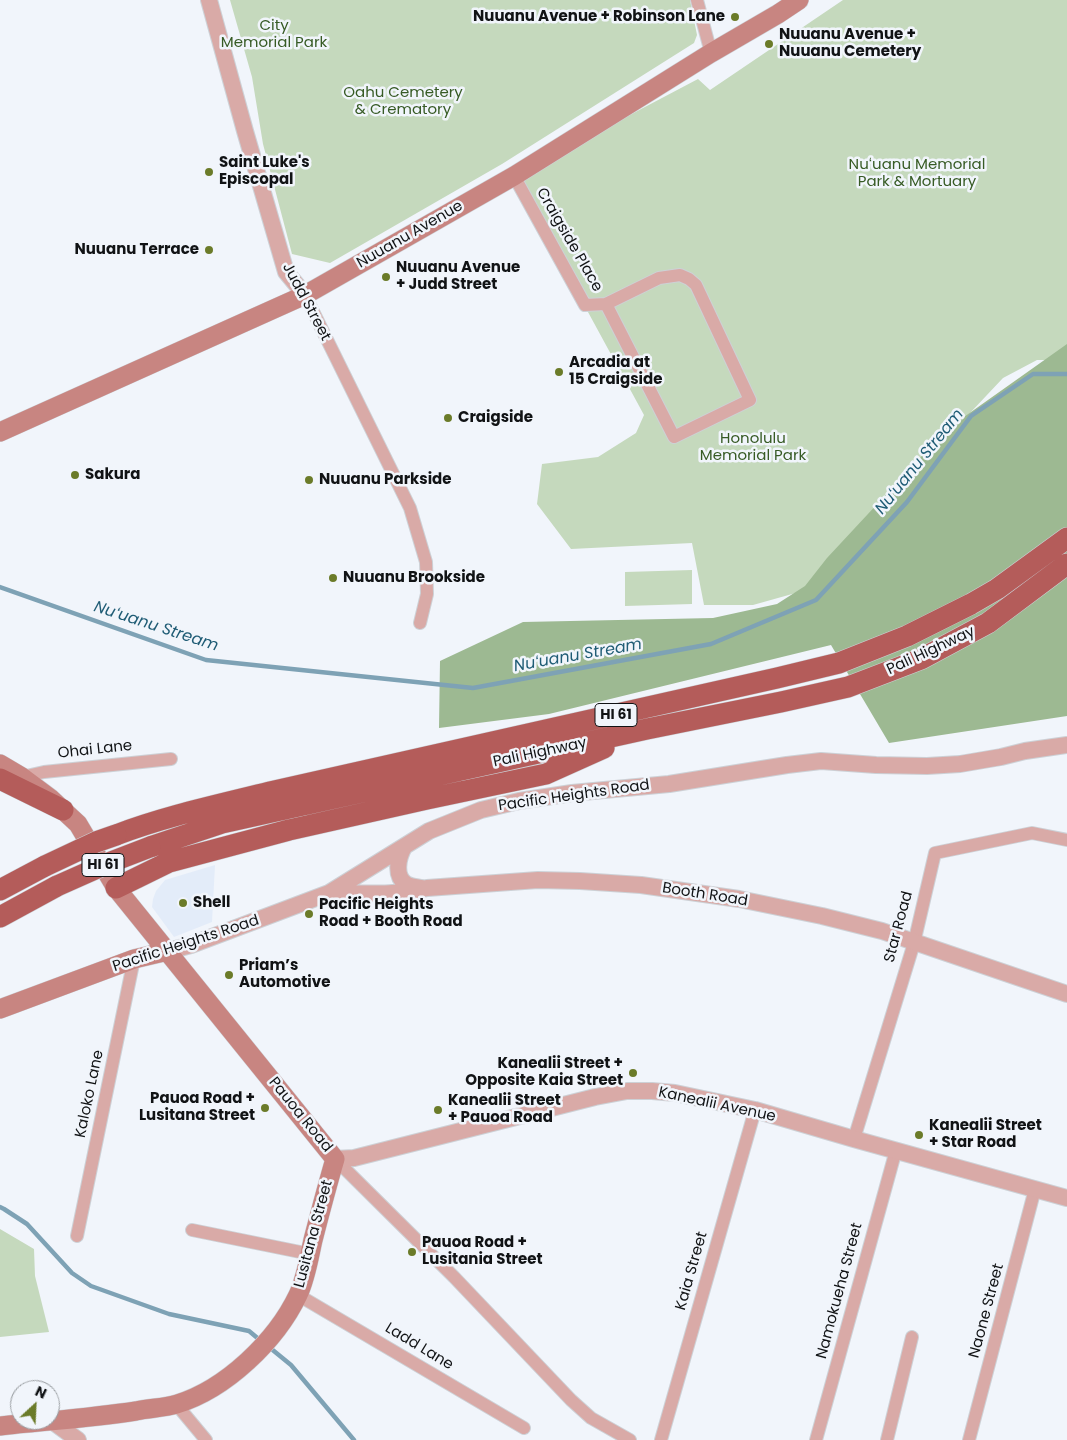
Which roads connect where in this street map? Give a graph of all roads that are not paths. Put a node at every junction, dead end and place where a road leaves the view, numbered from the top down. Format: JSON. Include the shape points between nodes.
{"nodes":[{"id":1,"x":208,"y":0,"type":"edge"},
{"id":2,"x":697,"y":0,"type":"edge"},
{"id":3,"x":799,"y":0,"type":"edge"},
{"id":4,"x":711,"y":53,"type":"junction"},
{"id":5,"x":514,"y":176,"type":"junction"},
{"id":6,"x":304,"y":295,"type":"junction"},
{"id":7,"x":606,"y":304,"type":"junction"},
{"id":8,"x":0,"y":432,"type":"edge"},
{"id":9,"x":1067,"y":538,"type":"edge"},
{"id":10,"x":1067,"y":564,"type":"edge"},
{"id":11,"x":420,"y":623,"type":"dead end"},
{"id":12,"x":646,"y":729,"type":"junction"},
{"id":13,"x":1067,"y":745,"type":"edge"},
{"id":14,"x":171,"y":759,"type":"dead end"},
{"id":15,"x":0,"y":764,"type":"edge"},
{"id":16,"x":22,"y":776,"type":"junction"},
{"id":17,"x":0,"y":779,"type":"edge"},
{"id":18,"x":63,"y":810,"type":"junction"},
{"id":19,"x":1067,"y":840,"type":"edge"},
{"id":20,"x":404,"y":847,"type":"junction"},
{"id":21,"x":45,"y":866,"type":"junction"},
{"id":22,"x":0,"y":879,"type":"edge"},
{"id":23,"x":116,"y":888,"type":"junction"},
{"id":24,"x":426,"y":888,"type":"junction"},
{"id":25,"x":0,"y":890,"type":"edge"},
{"id":26,"x":330,"y":893,"type":"junction"},
{"id":27,"x":0,"y":917,"type":"edge"},
{"id":28,"x":914,"y":941,"type":"junction"},
{"id":29,"x":168,"y":951,"type":"junction"},
{"id":30,"x":134,"y":959,"type":"junction"},
{"id":31,"x":1067,"y":994,"type":"edge"},
{"id":32,"x":0,"y":1010,"type":"edge"},
{"id":33,"x":755,"y":1110,"type":"junction"},
{"id":34,"x":854,"y":1139,"type":"junction"},
{"id":35,"x":896,"y":1150,"type":"junction"},
{"id":36,"x":335,"y":1159,"type":"junction"},
{"id":37,"x":1035,"y":1190,"type":"junction"},
{"id":38,"x":1067,"y":1198,"type":"edge"},
{"id":39,"x":192,"y":1230,"type":"dead end"},
{"id":40,"x":77,"y":1236,"type":"dead end"},
{"id":41,"x":310,"y":1254,"type":"junction"},
{"id":42,"x":298,"y":1294,"type":"junction"},
{"id":43,"x":912,"y":1337,"type":"dead end"},
{"id":44,"x":176,"y":1404,"type":"junction"},
{"id":45,"x":60,"y":1420,"type":"edge"},
{"id":46,"x":60,"y":1427,"type":"edge"},
{"id":47,"x":524,"y":1428,"type":"dead end"},
{"id":48,"x":78,"y":1440,"type":"edge"},
{"id":49,"x":206,"y":1440,"type":"edge"},
{"id":50,"x":630,"y":1440,"type":"edge"},
{"id":51,"x":661,"y":1440,"type":"edge"},
{"id":52,"x":816,"y":1440,"type":"edge"},
{"id":53,"x":888,"y":1440,"type":"edge"},
{"id":54,"x":969,"y":1440,"type":"edge"}],
"edges":[{"from":1,"to":6,"type":"street","name":"Judd Street","via":[[286,272]]},
{"from":2,"to":4,"type":"street"},
{"from":3,"to":4,"type":"main road","name":"Nuuanu Avenue"},
{"from":4,"to":5,"type":"main road","name":"Nuuanu Avenue"},
{"from":5,"to":6,"type":"main road","name":"Nuuanu Avenue"},
{"from":5,"to":7,"type":"street","name":"Craigside Place","via":[[585,305]]},
{"from":6,"to":8,"type":"main road","name":"Nuuanu Avenue"},
{"from":6,"to":11,"type":"street","name":"Judd Street","via":[[410,508],[426,562],[427,594]]},
{"from":7,"to":7,"type":"street","name":"Craigside Place","via":[[674,437],[750,400],[696,285],[689,279],[680,275],[659,278]]},
{"from":9,"to":21,"type":"highway","name":"Pali Highway","number":"HI 61","bridge":true,"via":[[971,604],[907,636],[839,663],[205,808],[140,826]]},
{"from":10,"to":12,"type":"highway","name":"Pali Highway","number":"HI 61","via":[[988,623],[921,659],[848,687]]},
{"from":12,"to":23,"type":"highway","via":[[546,774],[280,832],[169,862]]},
{"from":12,"to":27,"type":"highway","name":"Pali Highway","number":"HI 61","bridge":true,"via":[[222,823],[111,862]]},
{"from":13,"to":20,"type":"street","name":"Pacific Heights Road","via":[[960,764],[876,765],[821,761],[669,784],[536,799],[481,810],[429,831]]},
{"from":14,"to":16,"type":"street","name":"Ohai Lane"},
{"from":15,"to":16,"type":"main road","name":"Pauoa Road"},
{"from":16,"to":18,"type":"main road","name":"Pauoa Road"},
{"from":17,"to":18,"type":"highway"},
{"from":18,"to":23,"type":"main road","name":"Pauoa Road","via":[[78,824]]},
{"from":19,"to":28,"type":"street","name":"Star Road","via":[[1032,832],[935,852]]},
{"from":20,"to":24,"type":"street","via":[[398,865],[404,883]]},
{"from":20,"to":26,"type":"street","name":"Pacific Heights Road"},
{"from":21,"to":22,"type":"highway"},
{"from":21,"to":25,"type":"highway","name":"Pali Highway","number":"HI 61"},
{"from":23,"to":29,"type":"main road","name":"Pauoa Road"},
{"from":24,"to":26,"type":"street","name":"Booth Road","via":[[393,893]]},
{"from":24,"to":28,"type":"street","name":"Booth Road","via":[[538,880],[632,884],[739,899],[822,916]]},
{"from":26,"to":29,"type":"street","name":"Pacific Heights Road"},
{"from":28,"to":31,"type":"street","name":"Booth Road"},
{"from":28,"to":34,"type":"street","name":"Star Road"},
{"from":29,"to":30,"type":"main road","name":"Pacific Heights Road"},
{"from":29,"to":36,"type":"main road","name":"Pauoa Road"},
{"from":30,"to":32,"type":"main road","name":"Pacific Heights Road"},
{"from":30,"to":40,"type":"street","name":"Kaloko Lane"},
{"from":33,"to":34,"type":"street","name":"Kanealii Avenue"},
{"from":33,"to":36,"type":"street","name":"Kanealii Avenue","via":[[675,1093],[627,1091],[354,1158]]},
{"from":33,"to":51,"type":"street","name":"Kaia Street"},
{"from":34,"to":35,"type":"street","name":"Kanealii Avenue"},
{"from":35,"to":37,"type":"street","name":"Kanealii Avenue"},
{"from":35,"to":52,"type":"street","name":"Namokueha Street"},
{"from":36,"to":41,"type":"main road","name":"Lusitana Street"},
{"from":36,"to":50,"type":"street","name":"Pauoa Road","via":[[571,1400],[591,1418]]},
{"from":37,"to":38,"type":"street","name":"Kanealii Avenue"},
{"from":37,"to":54,"type":"street","name":"Naone Street"},
{"from":39,"to":41,"type":"street"},
{"from":41,"to":42,"type":"main road","name":"Lusitana Street"},
{"from":42,"to":44,"type":"main road","name":"Lusitana Street","via":[[281,1324],[257,1352],[222,1382]]},
{"from":42,"to":47,"type":"street","name":"Ladd Lane"},
{"from":43,"to":53,"type":"street"},
{"from":44,"to":45,"type":"main road","name":"Lusitana Street"},
{"from":44,"to":49,"type":"street"},
{"from":46,"to":48,"type":"street"}]}
